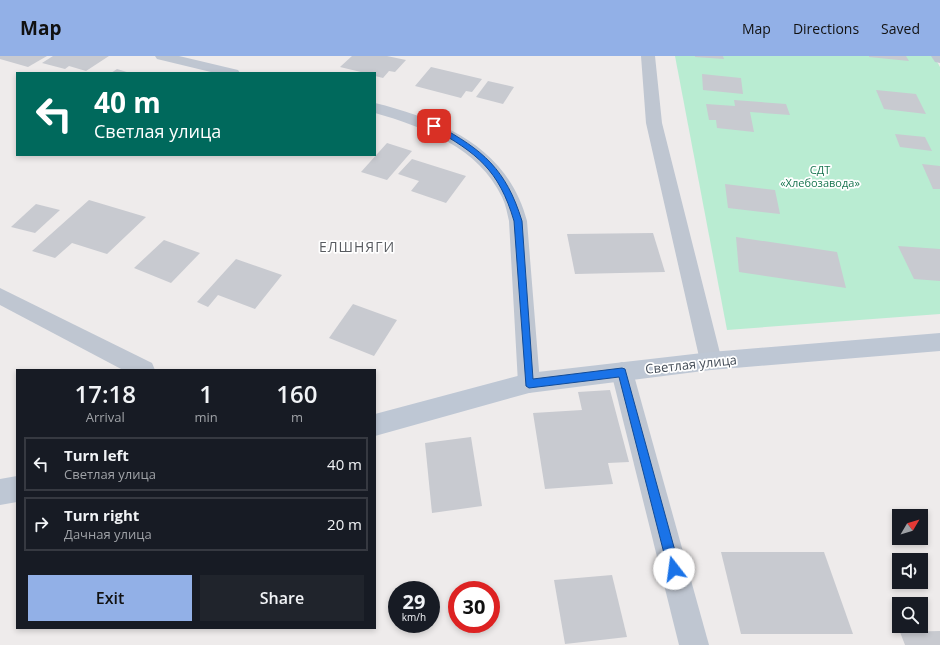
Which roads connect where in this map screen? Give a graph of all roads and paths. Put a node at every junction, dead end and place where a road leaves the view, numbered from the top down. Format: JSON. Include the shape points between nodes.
{"nodes":[{"id":1,"x":162,"y":56,"type":"edge"},
{"id":2,"x":648,"y":56,"type":"edge"},
{"id":3,"x":938,"y":56,"type":"edge"},
{"id":4,"x":940,"y":59,"type":"edge"},
{"id":5,"x":229,"y":72,"type":"edge"},
{"id":6,"x":376,"y":108,"type":"edge"},
{"id":7,"x":0,"y":296,"type":"edge"},
{"id":8,"x":940,"y":342,"type":"edge"},
{"id":9,"x":711,"y":362,"type":"junction"},
{"id":10,"x":142,"y":369,"type":"edge"},
{"id":11,"x":622,"y":372,"type":"junction"},
{"id":12,"x":529,"y":384,"type":"junction"},
{"id":13,"x":376,"y":425,"type":"edge"},
{"id":14,"x":16,"y":489,"type":"edge"},
{"id":15,"x":0,"y":492,"type":"edge"},
{"id":16,"x":694,"y":645,"type":"edge"}],
"edges":[{"from":1,"to":5,"type":"street"},
{"from":2,"to":9,"type":"street","via":[[654,123]]},
{"from":3,"to":4,"type":"street"},
{"from":6,"to":12,"type":"street","via":[[434,126],[462,142],[486,162],[499,177],[511,198],[518,221]]},
{"from":7,"to":10,"type":"street"},
{"from":8,"to":9,"type":"street","name":"Светлая улица"},
{"from":9,"to":11,"type":"street","name":"Светлая улица"},
{"from":11,"to":12,"type":"street","name":"Светлая улица"},
{"from":11,"to":16,"type":"street"},
{"from":12,"to":13,"type":"street","name":"Светлая улица"},
{"from":14,"to":15,"type":"street"}]}
